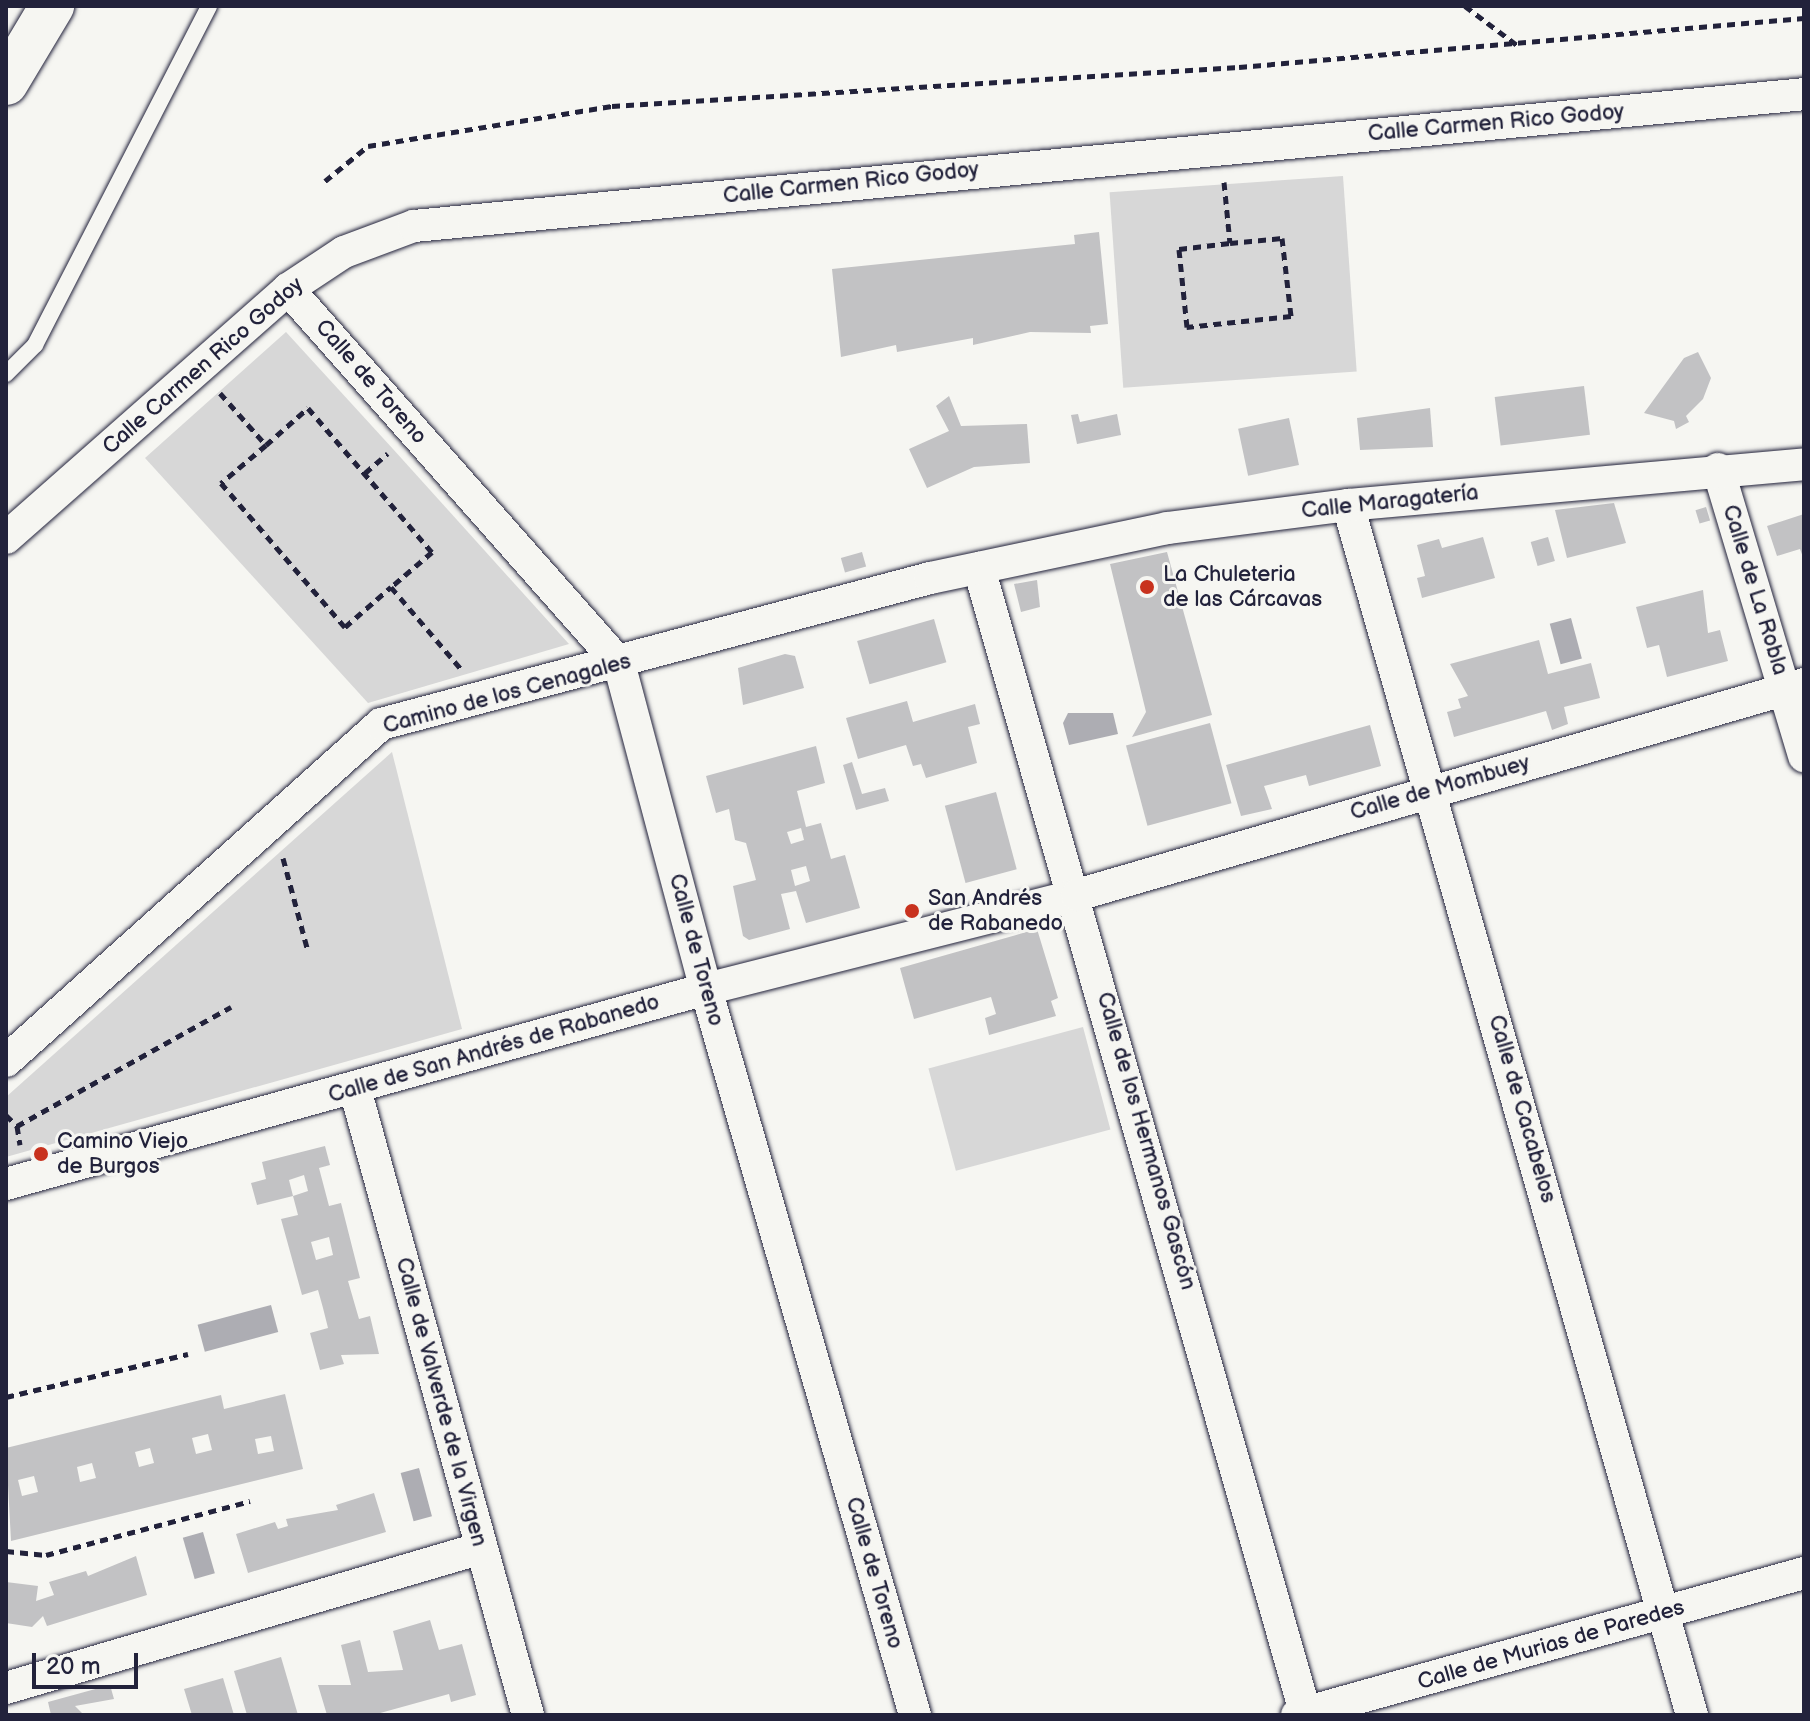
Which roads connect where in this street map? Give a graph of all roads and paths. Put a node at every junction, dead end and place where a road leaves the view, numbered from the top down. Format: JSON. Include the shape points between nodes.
{"nodes":[{"id":1,"x":52,"y":6,"type":"edge"},
{"id":2,"x":209,"y":6,"type":"edge"},
{"id":3,"x":1465,"y":6,"type":"edge"},
{"id":4,"x":1804,"y":18,"type":"edge"},
{"id":5,"x":1517,"y":45,"type":"junction"},
{"id":6,"x":6,"y":83,"type":"edge"},
{"id":7,"x":1804,"y":94,"type":"edge"},
{"id":8,"x":1220,"y":149,"type":"junction"},
{"id":9,"x":325,"y":181,"type":"dead end"},
{"id":10,"x":1230,"y":243,"type":"junction"},
{"id":11,"x":288,"y":289,"type":"junction"},
{"id":12,"x":199,"y":367,"type":"junction"},
{"id":13,"x":6,"y":374,"type":"edge"},
{"id":14,"x":266,"y":445,"type":"junction"},
{"id":15,"x":1804,"y":464,"type":"edge"},
{"id":16,"x":1718,"y":469,"type":"junction"},
{"id":17,"x":1348,"y":505,"type":"junction"},
{"id":18,"x":6,"y":538,"type":"edge"},
{"id":19,"x":979,"y":568,"type":"junction"},
{"id":20,"x":391,"y":587,"type":"junction"},
{"id":21,"x":619,"y":663,"type":"junction"},
{"id":22,"x":1794,"y":687,"type":"edge"},
{"id":23,"x":484,"y":697,"type":"junction"},
{"id":24,"x":1804,"y":756,"type":"edge"},
{"id":25,"x":1431,"y":790,"type":"junction"},
{"id":26,"x":280,"y":846,"type":"dead end"},
{"id":27,"x":1077,"y":895,"type":"junction"},
{"id":28,"x":308,"y":951,"type":"dead end"},
{"id":29,"x":706,"y":989,"type":"junction"},
{"id":30,"x":231,"y":1007,"type":"dead end"},
{"id":31,"x":6,"y":1061,"type":"edge"},
{"id":32,"x":355,"y":1089,"type":"junction"},
{"id":33,"x":6,"y":1115,"type":"edge"},
{"id":34,"x":17,"y":1126,"type":"junction"},
{"id":35,"x":22,"y":1153,"type":"dead end"},
{"id":36,"x":6,"y":1184,"type":"edge"},
{"id":37,"x":188,"y":1354,"type":"dead end"},
{"id":38,"x":6,"y":1397,"type":"edge"},
{"id":39,"x":250,"y":1501,"type":"dead end"},
{"id":40,"x":481,"y":1548,"type":"junction"},
{"id":41,"x":6,"y":1551,"type":"edge"},
{"id":42,"x":1804,"y":1573,"type":"edge"},
{"id":43,"x":1663,"y":1613,"type":"junction"},
{"id":44,"x":6,"y":1688,"type":"edge"},
{"id":45,"x":1303,"y":1714,"type":"edge"},
{"id":46,"x":528,"y":1715,"type":"edge"},
{"id":47,"x":915,"y":1715,"type":"edge"},
{"id":48,"x":1692,"y":1715,"type":"edge"}],
"edges":[{"from":1,"to":6,"type":"highway"},
{"from":2,"to":13,"type":"lane","via":[[35,345]]},
{"from":3,"to":5,"type":"path"},
{"from":4,"to":5,"type":"path"},
{"from":5,"to":9,"type":"path","via":[[612,106],[368,146]]},
{"from":7,"to":8,"type":"street","name":"Calle Carmen Rico Godoy"},
{"from":8,"to":10,"type":"path"},
{"from":8,"to":11,"type":"street","name":"Calle Carmen Rico Godoy","via":[[414,226],[344,252]]},
{"from":10,"to":10,"type":"path","via":[[1282,238],[1291,316],[1187,327],[1179,249]]},
{"from":11,"to":12,"type":"street","name":"Calle Carmen Rico Godoy"},
{"from":11,"to":21,"type":"street","name":"Calle de Toreno"},
{"from":12,"to":14,"type":"path"},
{"from":12,"to":18,"type":"street","name":"Calle Carmen Rico Godoy"},
{"from":14,"to":20,"type":"path","via":[[308,408],[432,552]]},
{"from":14,"to":20,"type":"path","via":[[221,483],[345,627]]},
{"from":15,"to":16,"type":"street","name":"Calle Maragatería"},
{"from":16,"to":17,"type":"street","name":"Calle Maragatería"},
{"from":16,"to":22,"type":"street","name":"Calle de La Robla"},
{"from":17,"to":19,"type":"street","name":"Calle Maragatería","via":[[1167,528]]},
{"from":17,"to":25,"type":"street","name":"Calle de Cacabelos"},
{"from":19,"to":21,"type":"street","name":"Camino de los Cenagales"},
{"from":19,"to":27,"type":"street","name":"Calle de los Hermanos Gascón"},
{"from":20,"to":23,"type":"path"},
{"from":21,"to":23,"type":"street","name":"Camino de los Cenagales"},
{"from":21,"to":29,"type":"street","name":"Calle de Toreno"},
{"from":22,"to":24,"type":"street","name":"Calle de La Robla"},
{"from":22,"to":25,"type":"street","name":"Calle de Mombuey"},
{"from":23,"to":31,"type":"street","name":"Camino de los Cenagales","via":[[381,724]]},
{"from":25,"to":27,"type":"street","name":"Calle de Mombuey"},
{"from":25,"to":43,"type":"street","name":"Calle de Cacabelos"},
{"from":26,"to":28,"type":"path"},
{"from":27,"to":29,"type":"street","name":"Calle de San Andrés de Rabanedo"},
{"from":27,"to":45,"type":"street","name":"Calle de los Hermanos Gascón"},
{"from":29,"to":32,"type":"street","name":"Calle de San Andrés de Rabanedo"},
{"from":29,"to":47,"type":"street","name":"Calle de Toreno"},
{"from":30,"to":34,"type":"path"},
{"from":32,"to":36,"type":"street","name":"Calle de San Andrés de Rabanedo"},
{"from":32,"to":40,"type":"street","name":"Calle de Valverde de la Virgen"},
{"from":33,"to":34,"type":"path"},
{"from":34,"to":35,"type":"path"},
{"from":37,"to":38,"type":"path"},
{"from":39,"to":41,"type":"path","via":[[46,1555]]},
{"from":40,"to":44,"type":"street"},
{"from":40,"to":46,"type":"street","name":"Calle de Valverde de la Virgen"},
{"from":42,"to":43,"type":"street","name":"Calle de Murias de Paredes"},
{"from":43,"to":45,"type":"street","name":"Calle de Murias de Paredes"},
{"from":43,"to":48,"type":"street","name":"Calle de Cacabelos"}]}
